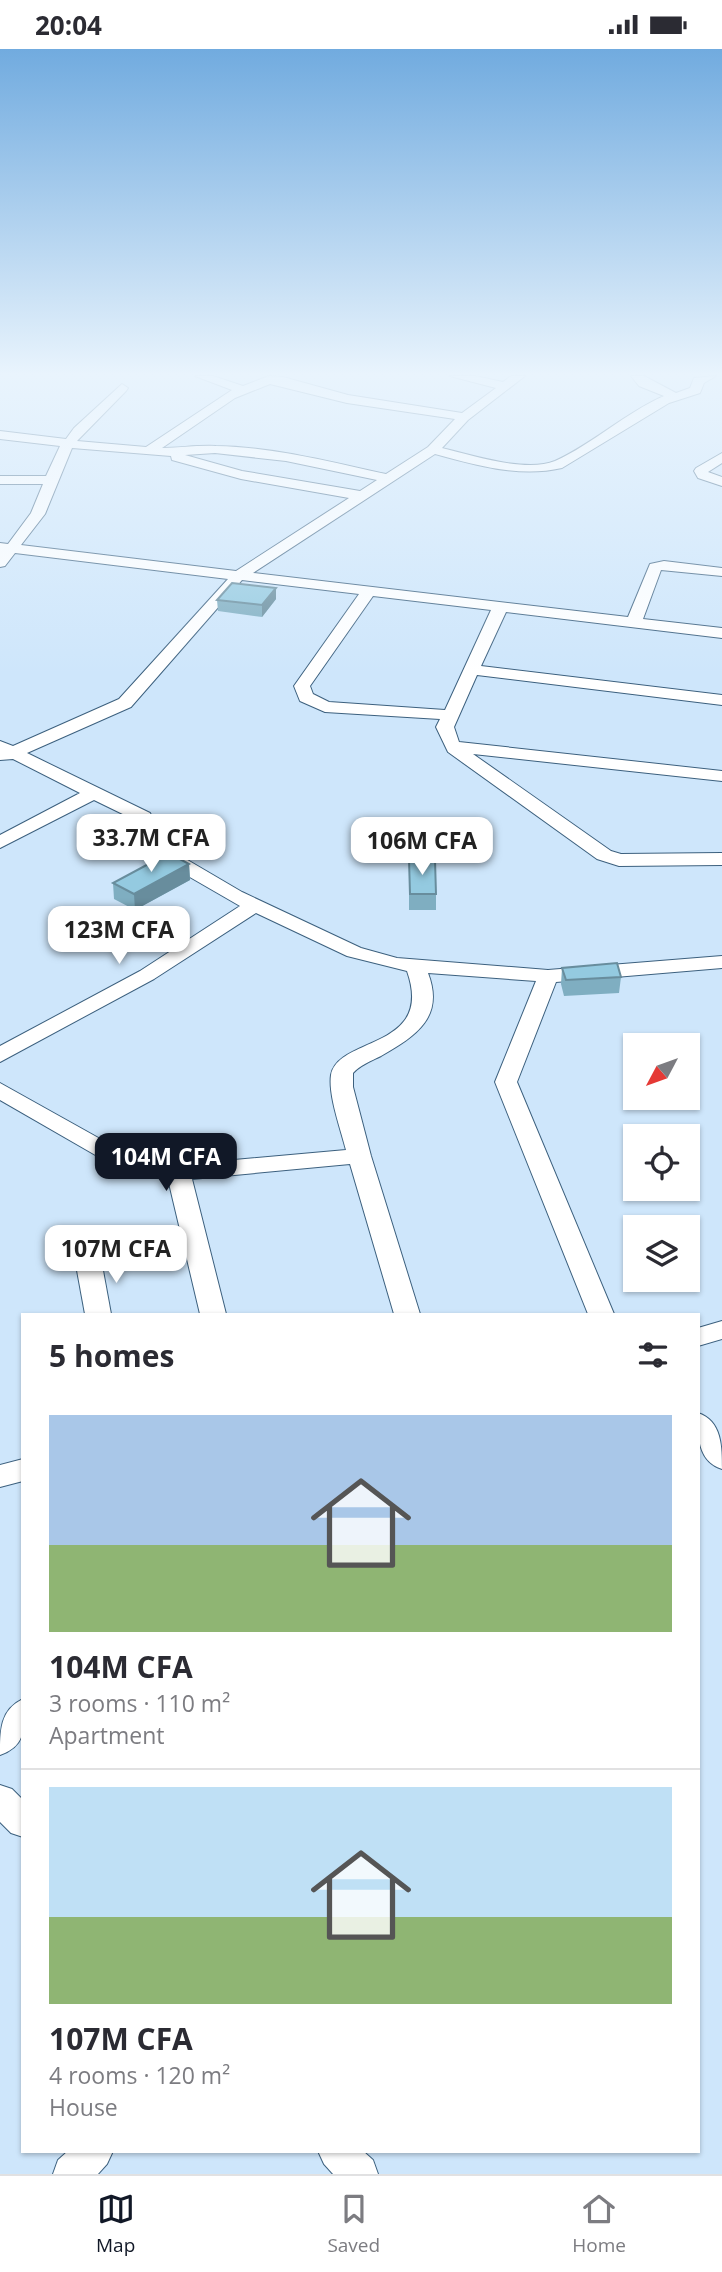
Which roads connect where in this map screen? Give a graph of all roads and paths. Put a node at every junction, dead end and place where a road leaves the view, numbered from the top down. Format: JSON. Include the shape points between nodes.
{"nodes":[{"id":1,"x":52,"y":475,"type":"edge"},
{"id":2,"x":242,"y":475,"type":"edge"},
{"id":3,"x":373,"y":475,"type":"edge"},
{"id":4,"x":396,"y":475,"type":"edge"},
{"id":5,"x":390,"y":479,"type":"junction"},
{"id":6,"x":0,"y":480,"type":"edge"},
{"id":7,"x":50,"y":480,"type":"junction"},
{"id":8,"x":362,"y":496,"type":"junction"},
{"id":9,"x":6,"y":547,"type":"edge"},
{"id":10,"x":0,"y":563,"type":"edge"},
{"id":11,"x":722,"y":572,"type":"edge"},
{"id":12,"x":238,"y":576,"type":"junction"},
{"id":13,"x":368,"y":593,"type":"junction"},
{"id":14,"x":499,"y":608,"type":"junction"},
{"id":15,"x":634,"y":624,"type":"junction"},
{"id":16,"x":722,"y":633,"type":"edge"},
{"id":17,"x":472,"y":670,"type":"junction"},
{"id":18,"x":722,"y":700,"type":"edge"},
{"id":19,"x":450,"y":715,"type":"junction"},
{"id":20,"x":452,"y":746,"type":"junction"},
{"id":21,"x":4,"y":752,"type":"edge"},
{"id":22,"x":722,"y":776,"type":"edge"},
{"id":23,"x":94,"y":793,"type":"junction"},
{"id":24,"x":0,"y":842,"type":"edge"},
{"id":25,"x":722,"y":859,"type":"edge"},
{"id":26,"x":255,"y":905,"type":"junction"},
{"id":27,"x":722,"y":962,"type":"edge"},
{"id":28,"x":416,"y":968,"type":"junction"},
{"id":29,"x":548,"y":976,"type":"junction"},
{"id":30,"x":0,"y":1055,"type":"edge"},
{"id":31,"x":0,"y":1090,"type":"edge"},
{"id":32,"x":359,"y":1156,"type":"junction"},
{"id":33,"x":178,"y":1173,"type":"junction"},
{"id":34,"x":89,"y":1265,"type":"dead end"},
{"id":35,"x":98,"y":1313,"type":"edge"},
{"id":36,"x":213,"y":1313,"type":"edge"},
{"id":37,"x":407,"y":1313,"type":"edge"},
{"id":38,"x":601,"y":1313,"type":"edge"},
{"id":39,"x":722,"y":1330,"type":"edge"},
{"id":40,"x":700,"y":1336,"type":"edge"},
{"id":41,"x":700,"y":1426,"type":"edge"},
{"id":42,"x":722,"y":1458,"type":"edge"},
{"id":43,"x":21,"y":1471,"type":"edge"},
{"id":44,"x":0,"y":1476,"type":"edge"},
{"id":45,"x":21,"y":1715,"type":"edge"},
{"id":46,"x":0,"y":1741,"type":"edge"},
{"id":47,"x":0,"y":1800,"type":"edge"},
{"id":48,"x":21,"y":1820,"type":"edge"},
{"id":49,"x":92,"y":2153,"type":"edge"},
{"id":50,"x":339,"y":2153,"type":"edge"},
{"id":51,"x":72,"y":2174,"type":"edge"},
{"id":52,"x":359,"y":2174,"type":"edge"}],
"edges":[{"from":1,"to":7,"type":"street"},
{"from":2,"to":8,"type":"street"},
{"from":3,"to":5,"type":"street"},
{"from":4,"to":5,"type":"street"},
{"from":5,"to":8,"type":"street"},
{"from":6,"to":7,"type":"street"},
{"from":7,"to":9,"type":"street","via":[[38,513]]},
{"from":8,"to":12,"type":"street"},
{"from":9,"to":10,"type":"street"},
{"from":9,"to":12,"type":"street"},
{"from":11,"to":15,"type":"street","via":[[654,567]]},
{"from":12,"to":13,"type":"street"},
{"from":12,"to":21,"type":"street","via":[[125,703]]},
{"from":13,"to":14,"type":"street"},
{"from":13,"to":19,"type":"street","via":[[302,686],[306,697],[325,707]]},
{"from":14,"to":15,"type":"street"},
{"from":14,"to":17,"type":"street"},
{"from":15,"to":16,"type":"street"},
{"from":17,"to":18,"type":"street"},
{"from":17,"to":19,"type":"street"},
{"from":19,"to":20,"type":"street","via":[[445,727]]},
{"from":20,"to":22,"type":"street"},
{"from":20,"to":25,"type":"street","via":[[604,855],[631,860]]},
{"from":21,"to":23,"type":"street"},
{"from":23,"to":24,"type":"street"},
{"from":23,"to":26,"type":"street","via":[[143,817],[137,836],[143,842]]},
{"from":26,"to":28,"type":"street","via":[[354,952]]},
{"from":26,"to":30,"type":"street","via":[[147,975]]},
{"from":27,"to":29,"type":"street"},
{"from":28,"to":29,"type":"street"},
{"from":28,"to":32,"type":"street","via":[[425,996],[420,1019],[342,1073]]},
{"from":29,"to":38,"type":"street","via":[[506,1082]]},
{"from":31,"to":33,"type":"street","via":[[112,1155]]},
{"from":32,"to":33,"type":"street"},
{"from":32,"to":37,"type":"street"},
{"from":33,"to":36,"type":"street"},
{"from":34,"to":35,"type":"street"},
{"from":39,"to":40,"type":"street"},
{"from":41,"to":42,"type":"street"},
{"from":43,"to":44,"type":"street"},
{"from":45,"to":46,"type":"street"},
{"from":47,"to":48,"type":"street"},
{"from":49,"to":51,"type":"street"},
{"from":50,"to":52,"type":"street"}]}
